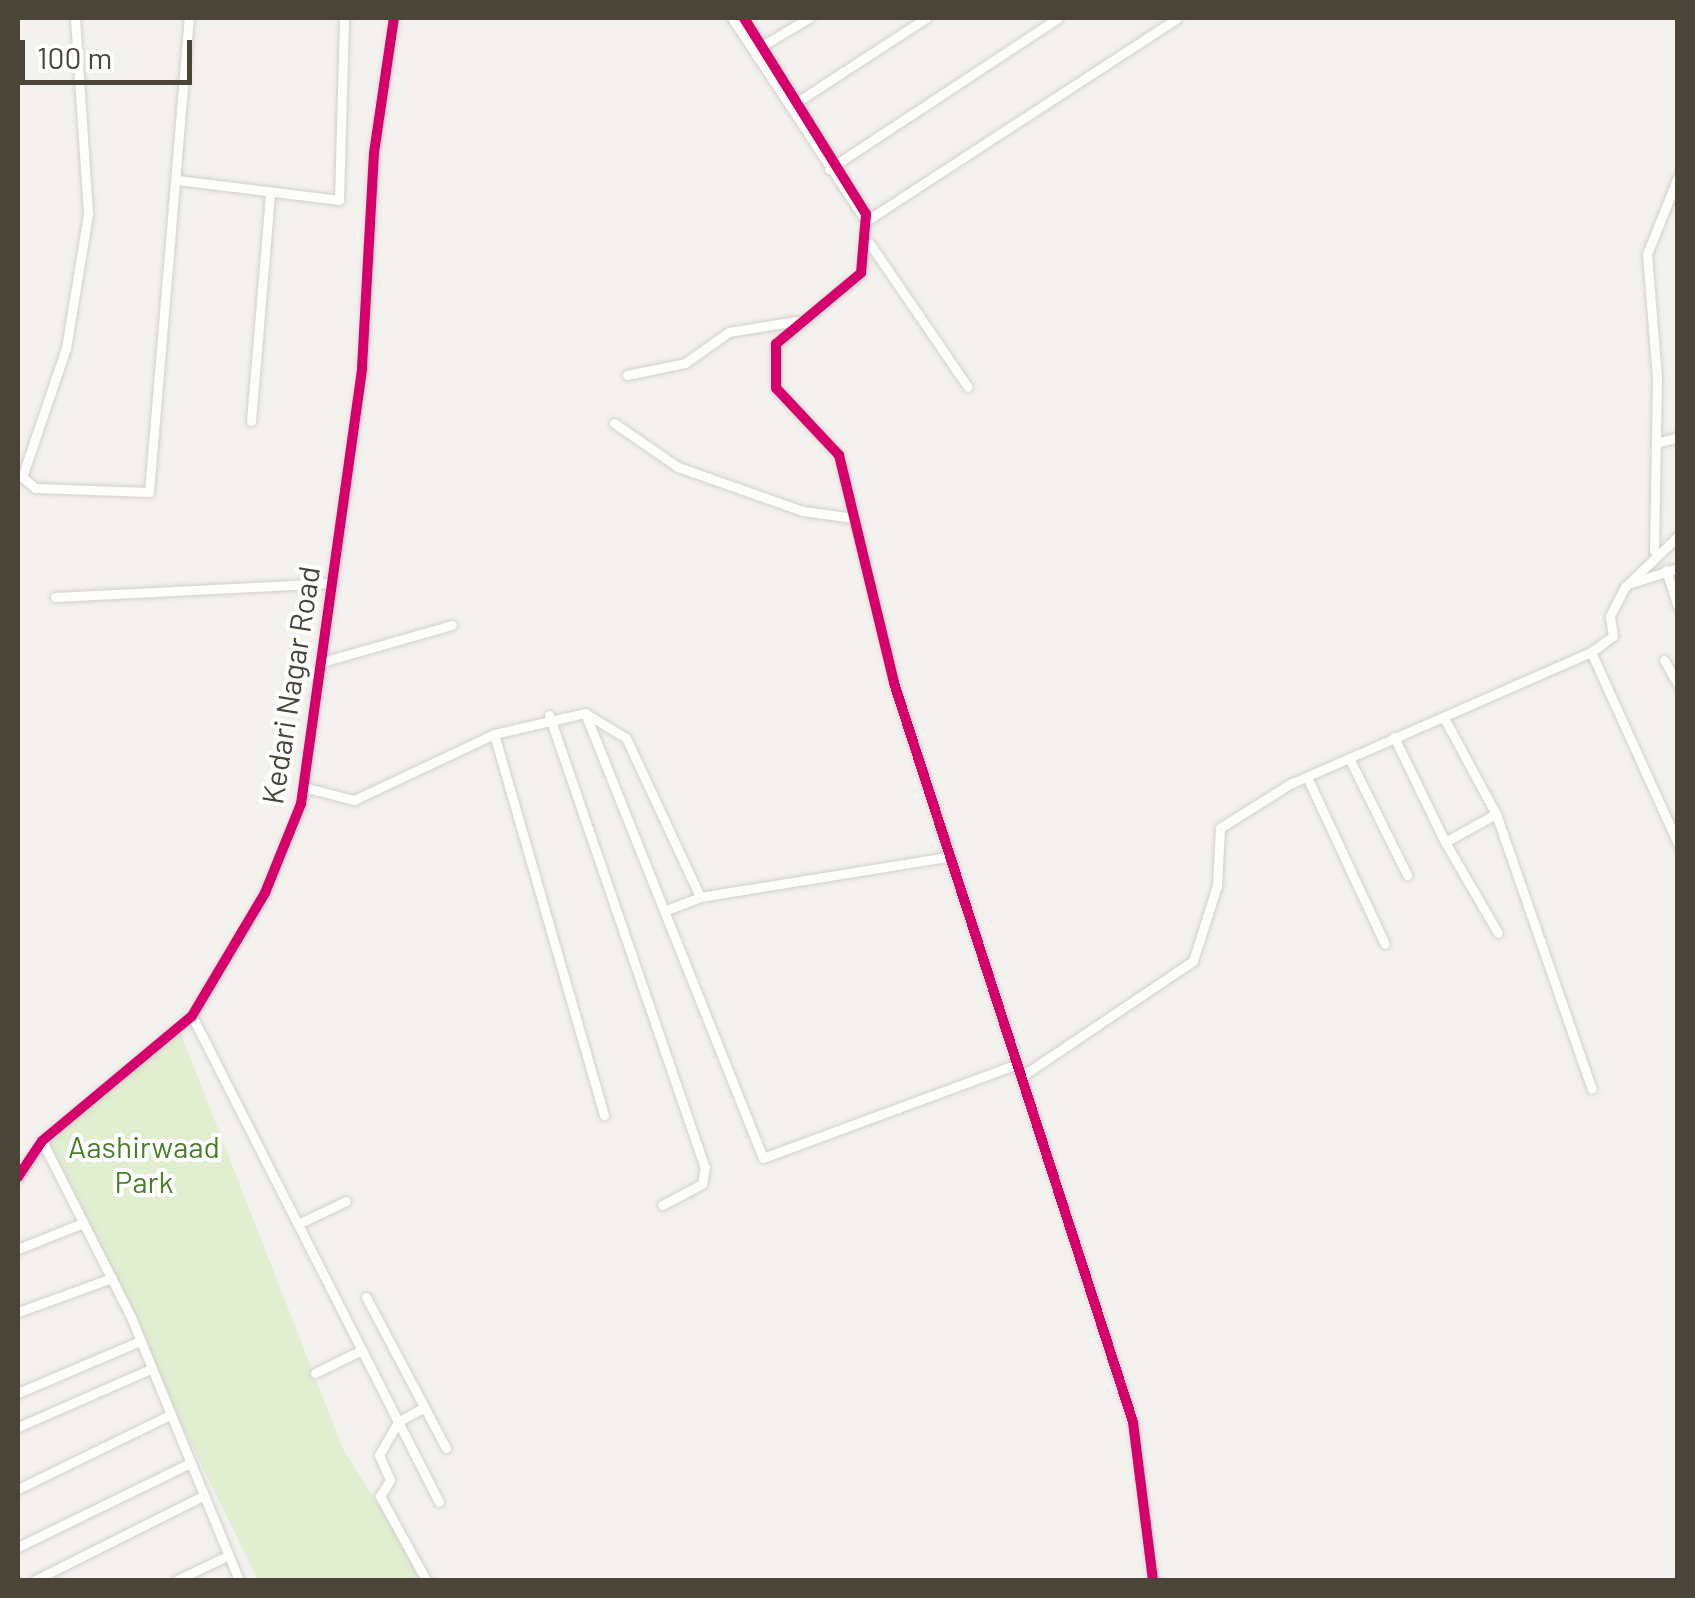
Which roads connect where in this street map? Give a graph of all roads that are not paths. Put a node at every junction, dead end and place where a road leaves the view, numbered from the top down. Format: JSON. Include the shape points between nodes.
{"nodes":[{"id":1,"x":75,"y":18,"type":"edge"},
{"id":2,"x":189,"y":18,"type":"edge"},
{"id":3,"x":344,"y":18,"type":"edge"},
{"id":4,"x":394,"y":18,"type":"edge"},
{"id":5,"x":732,"y":18,"type":"edge"},
{"id":6,"x":744,"y":18,"type":"edge"},
{"id":7,"x":809,"y":18,"type":"edge"},
{"id":8,"x":926,"y":18,"type":"edge"},
{"id":9,"x":1058,"y":18,"type":"edge"},
{"id":10,"x":1177,"y":18,"type":"edge"},
{"id":11,"x":758,"y":49,"type":"junction"},
{"id":12,"x":792,"y":106,"type":"junction"},
{"id":13,"x":832,"y":167,"type":"junction"},
{"id":14,"x":1678,"y":177,"type":"edge"},
{"id":15,"x":178,"y":180,"type":"junction"},
{"id":16,"x":270,"y":194,"type":"junction"},
{"id":17,"x":866,"y":222,"type":"junction"},
{"id":18,"x":868,"y":242,"type":"junction"},
{"id":19,"x":808,"y":318,"type":"junction"},
{"id":20,"x":627,"y":375,"type":"dead end"},
{"id":21,"x":968,"y":387,"type":"dead end"},
{"id":22,"x":250,"y":421,"type":"dead end"},
{"id":23,"x":614,"y":423,"type":"dead end"},
{"id":24,"x":1678,"y":438,"type":"edge"},
{"id":25,"x":1656,"y":443,"type":"junction"},
{"id":26,"x":854,"y":518,"type":"junction"},
{"id":27,"x":1678,"y":536,"type":"edge"},
{"id":28,"x":1654,"y":551,"type":"junction"},
{"id":29,"x":1672,"y":569,"type":"edge"},
{"id":30,"x":333,"y":583,"type":"junction"},
{"id":31,"x":1628,"y":584,"type":"junction"},
{"id":32,"x":55,"y":597,"type":"dead end"},
{"id":33,"x":1678,"y":606,"type":"edge"},
{"id":34,"x":452,"y":625,"type":"dead end"},
{"id":35,"x":1591,"y":652,"type":"junction"},
{"id":36,"x":1664,"y":660,"type":"dead end"},
{"id":37,"x":322,"y":662,"type":"junction"},
{"id":38,"x":1678,"y":684,"type":"edge"},
{"id":39,"x":585,"y":713,"type":"junction"},
{"id":40,"x":549,"y":716,"type":"junction"},
{"id":41,"x":1444,"y":718,"type":"junction"},
{"id":42,"x":494,"y":734,"type":"junction"},
{"id":43,"x":1394,"y":737,"type":"junction"},
{"id":44,"x":1349,"y":758,"type":"junction"},
{"id":45,"x":1307,"y":777,"type":"junction"},
{"id":46,"x":303,"y":787,"type":"junction"},
{"id":47,"x":1496,"y":814,"type":"junction"},
{"id":48,"x":1445,"y":842,"type":"junction"},
{"id":49,"x":1678,"y":844,"type":"edge"},
{"id":50,"x":948,"y":857,"type":"junction"},
{"id":51,"x":1407,"y":875,"type":"dead end"},
{"id":52,"x":700,"y":897,"type":"junction"},
{"id":53,"x":664,"y":911,"type":"junction"},
{"id":54,"x":1498,"y":933,"type":"dead end"},
{"id":55,"x":1386,"y":944,"type":"dead end"},
{"id":56,"x":192,"y":1016,"type":"junction"},
{"id":57,"x":1018,"y":1064,"type":"junction"},
{"id":58,"x":1022,"y":1076,"type":"junction"},
{"id":59,"x":1592,"y":1089,"type":"dead end"},
{"id":60,"x":604,"y":1115,"type":"dead end"},
{"id":61,"x":42,"y":1141,"type":"junction"},
{"id":62,"x":18,"y":1173,"type":"edge"},
{"id":63,"x":346,"y":1201,"type":"dead end"},
{"id":64,"x":662,"y":1205,"type":"dead end"},
{"id":65,"x":83,"y":1223,"type":"junction"},
{"id":66,"x":298,"y":1224,"type":"junction"},
{"id":67,"x":18,"y":1250,"type":"edge"},
{"id":68,"x":112,"y":1278,"type":"junction"},
{"id":69,"x":366,"y":1297,"type":"dead end"},
{"id":70,"x":18,"y":1312,"type":"edge"},
{"id":71,"x":140,"y":1341,"type":"junction"},
{"id":72,"x":362,"y":1350,"type":"junction"},
{"id":73,"x":151,"y":1369,"type":"junction"},
{"id":74,"x":315,"y":1373,"type":"dead end"},
{"id":75,"x":18,"y":1393,"type":"edge"},
{"id":76,"x":421,"y":1409,"type":"junction"},
{"id":77,"x":168,"y":1416,"type":"junction"},
{"id":78,"x":398,"y":1422,"type":"junction"},
{"id":79,"x":18,"y":1426,"type":"edge"},
{"id":80,"x":446,"y":1448,"type":"dead end"},
{"id":81,"x":188,"y":1464,"type":"junction"},
{"id":82,"x":18,"y":1489,"type":"edge"},
{"id":83,"x":202,"y":1496,"type":"junction"},
{"id":84,"x":439,"y":1502,"type":"dead end"},
{"id":85,"x":18,"y":1547,"type":"edge"},
{"id":86,"x":227,"y":1556,"type":"junction"},
{"id":87,"x":35,"y":1580,"type":"edge"},
{"id":88,"x":177,"y":1580,"type":"edge"},
{"id":89,"x":240,"y":1580,"type":"edge"},
{"id":90,"x":426,"y":1580,"type":"edge"},
{"id":91,"x":1153,"y":1580,"type":"edge"}],
"edges":[{"from":1,"to":15,"type":"street","via":[[88,214],[66,348],[24,465],[22,478],[36,488],[150,492]]},
{"from":2,"to":15,"type":"street"},
{"from":3,"to":16,"type":"street","via":[[339,200]]},
{"from":4,"to":30,"type":"street","name":"Kedari Nagar Road"},
{"from":5,"to":11,"type":"street"},
{"from":6,"to":11,"type":"street"},
{"from":7,"to":11,"type":"street"},
{"from":8,"to":12,"type":"street"},
{"from":9,"to":13,"type":"street"},
{"from":10,"to":17,"type":"street"},
{"from":11,"to":12,"type":"street"},
{"from":12,"to":13,"type":"street"},
{"from":13,"to":17,"type":"street"},
{"from":14,"to":25,"type":"street","via":[[1647,254]]},
{"from":15,"to":16,"type":"street"},
{"from":16,"to":22,"type":"street"},
{"from":17,"to":18,"type":"street"},
{"from":18,"to":19,"type":"street","via":[[861,274]]},
{"from":18,"to":21,"type":"street"},
{"from":19,"to":20,"type":"street","via":[[730,332],[685,363]]},
{"from":19,"to":26,"type":"street","via":[[776,344],[776,388],[839,455]]},
{"from":23,"to":26,"type":"street","via":[[678,466],[803,511]]},
{"from":24,"to":25,"type":"street"},
{"from":25,"to":28,"type":"street"},
{"from":26,"to":50,"type":"street","via":[[866,588]]},
{"from":27,"to":28,"type":"street"},
{"from":28,"to":31,"type":"street"},
{"from":29,"to":31,"type":"street"},
{"from":29,"to":33,"type":"street"},
{"from":30,"to":32,"type":"street"},
{"from":30,"to":37,"type":"street","name":"Kedari Nagar Road"},
{"from":31,"to":35,"type":"street","via":[[1610,616],[1613,636]]},
{"from":34,"to":37,"type":"street"},
{"from":35,"to":41,"type":"street"},
{"from":35,"to":49,"type":"street"},
{"from":36,"to":38,"type":"street"},
{"from":37,"to":46,"type":"street","name":"Kedari Nagar Road"},
{"from":39,"to":40,"type":"street"},
{"from":39,"to":52,"type":"street","via":[[626,738]]},
{"from":39,"to":53,"type":"street"},
{"from":40,"to":42,"type":"street"},
{"from":40,"to":64,"type":"street","via":[[706,1167],[702,1184]]},
{"from":41,"to":43,"type":"street"},
{"from":41,"to":47,"type":"street"},
{"from":42,"to":46,"type":"street","via":[[354,800]]},
{"from":42,"to":60,"type":"street"},
{"from":43,"to":44,"type":"street"},
{"from":43,"to":48,"type":"street"},
{"from":44,"to":45,"type":"street"},
{"from":44,"to":51,"type":"street"},
{"from":45,"to":55,"type":"street"},
{"from":45,"to":58,"type":"street","via":[[1220,828],[1218,886],[1192,960]]},
{"from":46,"to":56,"type":"street","name":"Kedari Nagar Road","via":[[264,893]]},
{"from":47,"to":48,"type":"street"},
{"from":47,"to":59,"type":"street"},
{"from":48,"to":54,"type":"street"},
{"from":50,"to":52,"type":"street"},
{"from":50,"to":57,"type":"street"},
{"from":52,"to":53,"type":"street"},
{"from":53,"to":57,"type":"street","via":[[763,1158]]},
{"from":56,"to":61,"type":"street","name":"Kedari Nagar Road"},
{"from":56,"to":66,"type":"street"},
{"from":57,"to":58,"type":"street"},
{"from":58,"to":91,"type":"street","via":[[1133,1422]]},
{"from":61,"to":62,"type":"street","name":"Kedari Nagar Road"},
{"from":61,"to":65,"type":"street"},
{"from":63,"to":66,"type":"street"},
{"from":65,"to":67,"type":"street"},
{"from":65,"to":68,"type":"street"},
{"from":66,"to":72,"type":"street"},
{"from":68,"to":70,"type":"street"},
{"from":68,"to":71,"type":"street"},
{"from":69,"to":76,"type":"street"},
{"from":71,"to":73,"type":"street"},
{"from":71,"to":75,"type":"street"},
{"from":72,"to":74,"type":"street"},
{"from":72,"to":78,"type":"street"},
{"from":73,"to":77,"type":"street"},
{"from":73,"to":79,"type":"street"},
{"from":76,"to":78,"type":"street"},
{"from":76,"to":80,"type":"street"},
{"from":77,"to":81,"type":"street"},
{"from":77,"to":82,"type":"street"},
{"from":78,"to":84,"type":"street"},
{"from":78,"to":90,"type":"street","via":[[379,1450],[390,1480],[380,1496]]},
{"from":81,"to":83,"type":"street"},
{"from":81,"to":85,"type":"street"},
{"from":83,"to":86,"type":"street"},
{"from":83,"to":87,"type":"street"},
{"from":86,"to":88,"type":"street"},
{"from":86,"to":89,"type":"street"}]}
